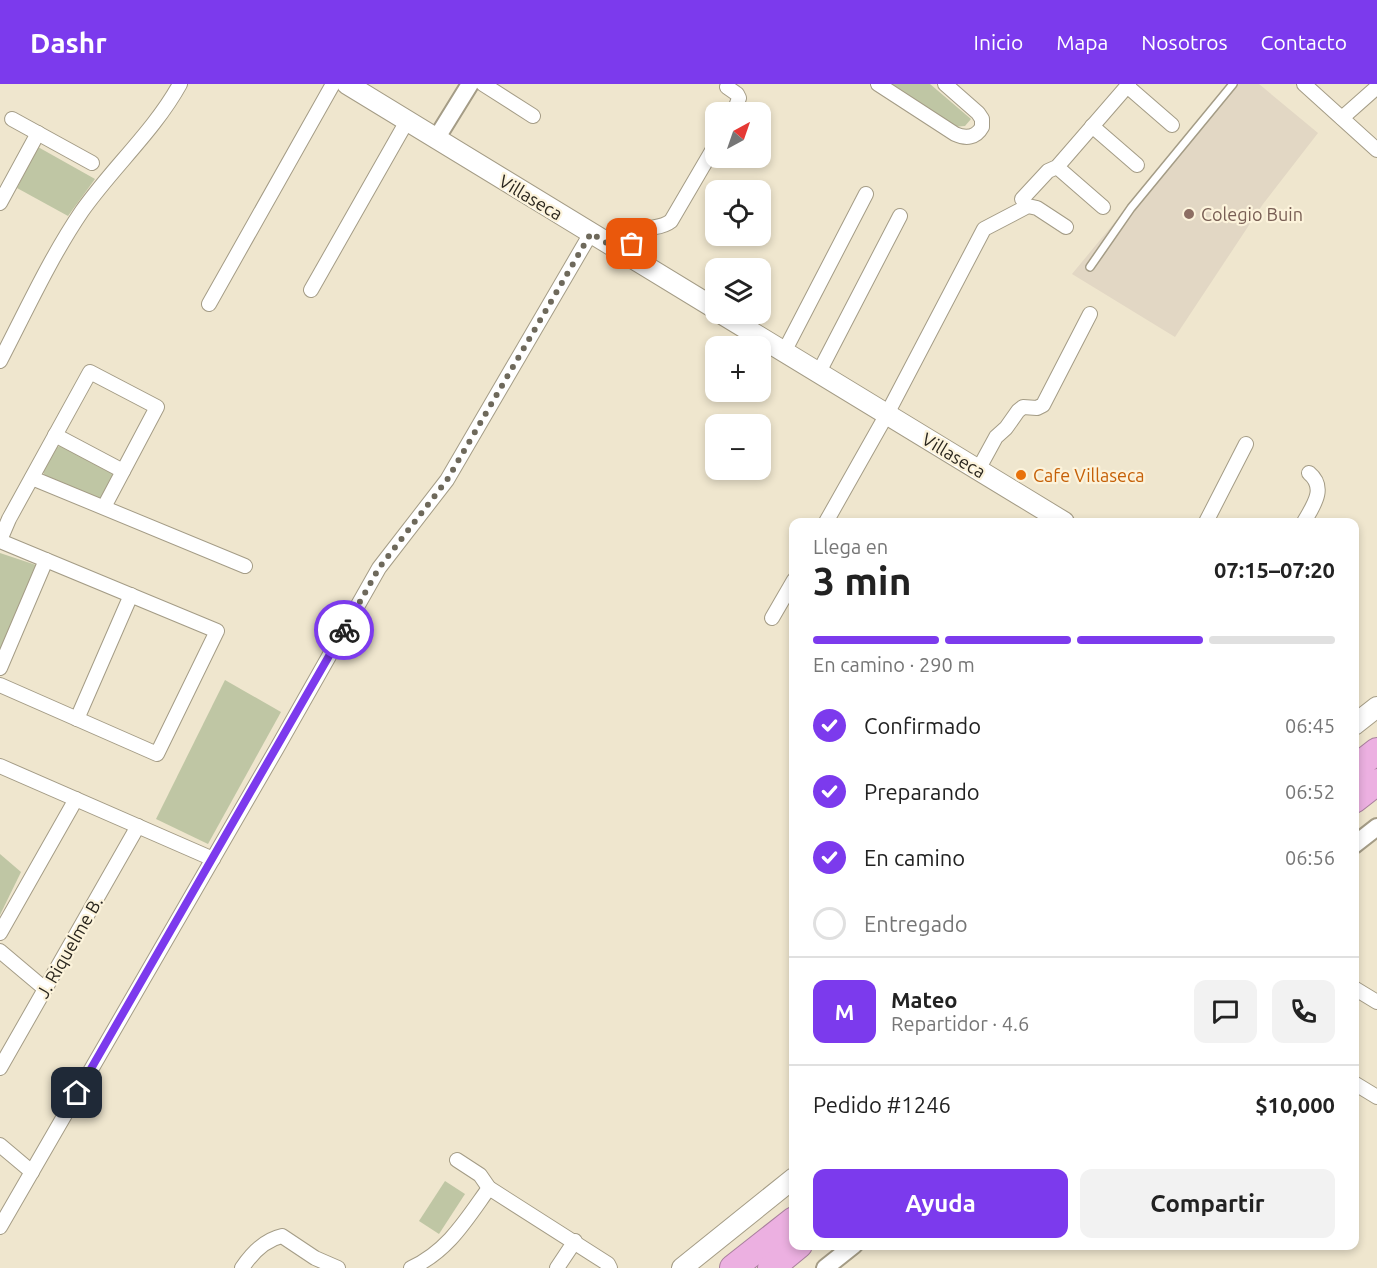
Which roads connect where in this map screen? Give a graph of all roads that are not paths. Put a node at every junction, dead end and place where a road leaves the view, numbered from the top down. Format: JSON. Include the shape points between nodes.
{"nodes":[{"id":1,"x":180,"y":84,"type":"edge"},
{"id":2,"x":333,"y":84,"type":"edge"},
{"id":3,"x":347,"y":84,"type":"edge"},
{"id":4,"x":470,"y":84,"type":"edge"},
{"id":5,"x":483,"y":84,"type":"edge"},
{"id":6,"x":878,"y":84,"type":"edge"},
{"id":7,"x":945,"y":84,"type":"edge"},
{"id":8,"x":1233,"y":84,"type":"edge"},
{"id":9,"x":1304,"y":84,"type":"edge"},
{"id":10,"x":1128,"y":85,"type":"edge"},
{"id":11,"x":727,"y":87,"type":"dead end"},
{"id":12,"x":1377,"y":87,"type":"edge"},
{"id":13,"x":738,"y":102,"type":"edge"},
{"id":14,"x":533,"y":116,"type":"dead end"},
{"id":15,"x":1342,"y":118,"type":"junction"},
{"id":16,"x":12,"y":119,"type":"dead end"},
{"id":17,"x":407,"y":121,"type":"junction"},
{"id":18,"x":1172,"y":125,"type":"dead end"},
{"id":19,"x":1092,"y":126,"type":"junction"},
{"id":20,"x":38,"y":133,"type":"junction"},
{"id":21,"x":436,"y":139,"type":"junction"},
{"id":22,"x":1377,"y":150,"type":"edge"},
{"id":23,"x":705,"y":163,"type":"edge"},
{"id":24,"x":92,"y":164,"type":"dead end"},
{"id":25,"x":1137,"y":165,"type":"dead end"},
{"id":26,"x":1057,"y":167,"type":"junction"},
{"id":27,"x":2,"y":194,"type":"edge"},
{"id":28,"x":866,"y":194,"type":"dead end"},
{"id":29,"x":1022,"y":200,"type":"dead end"},
{"id":30,"x":1102,"y":207,"type":"dead end"},
{"id":31,"x":900,"y":216,"type":"dead end"},
{"id":32,"x":1066,"y":227,"type":"dead end"},
{"id":33,"x":591,"y":233,"type":"junction"},
{"id":34,"x":626,"y":255,"type":"junction"},
{"id":35,"x":1090,"y":267,"type":"dead end"},
{"id":36,"x":311,"y":290,"type":"dead end"},
{"id":37,"x":705,"y":302,"type":"edge"},
{"id":38,"x":209,"y":304,"type":"dead end"},
{"id":39,"x":1090,"y":314,"type":"dead end"},
{"id":40,"x":738,"y":324,"type":"edge"},
{"id":41,"x":784,"y":352,"type":"junction"},
{"id":42,"x":0,"y":361,"type":"edge"},
{"id":43,"x":819,"y":372,"type":"junction"},
{"id":44,"x":887,"y":414,"type":"junction"},
{"id":45,"x":55,"y":435,"type":"junction"},
{"id":46,"x":978,"y":470,"type":"junction"},
{"id":47,"x":123,"y":471,"type":"junction"},
{"id":48,"x":1309,"y":472,"type":"dead end"},
{"id":49,"x":32,"y":478,"type":"junction"},
{"id":50,"x":104,"y":507,"type":"junction"},
{"id":51,"x":828,"y":518,"type":"edge"},
{"id":52,"x":1057,"y":518,"type":"edge"},
{"id":53,"x":1208,"y":518,"type":"edge"},
{"id":54,"x":1217,"y":518,"type":"edge"},
{"id":55,"x":1306,"y":518,"type":"edge"},
{"id":56,"x":0,"y":541,"type":"edge"},
{"id":57,"x":46,"y":560,"type":"junction"},
{"id":58,"x":245,"y":566,"type":"dead end"},
{"id":59,"x":789,"y":589,"type":"edge"},
{"id":60,"x":131,"y":595,"type":"junction"},
{"id":61,"x":772,"y":618,"type":"dead end"},
{"id":62,"x":0,"y":668,"type":"edge"},
{"id":63,"x":0,"y":685,"type":"edge"},
{"id":64,"x":78,"y":719,"type":"junction"},
{"id":65,"x":1374,"y":748,"type":"edge"},
{"id":66,"x":1359,"y":762,"type":"edge"},
{"id":67,"x":0,"y":766,"type":"edge"},
{"id":68,"x":1377,"y":782,"type":"edge"},
{"id":69,"x":1359,"y":796,"type":"edge"},
{"id":70,"x":76,"y":799,"type":"junction"},
{"id":71,"x":138,"y":826,"type":"junction"},
{"id":72,"x":1377,"y":827,"type":"edge"},
{"id":73,"x":1359,"y":841,"type":"edge"},
{"id":74,"x":213,"y":859,"type":"junction"},
{"id":75,"x":0,"y":933,"type":"edge"},
{"id":76,"x":0,"y":951,"type":"edge"},
{"id":77,"x":45,"y":989,"type":"junction"},
{"id":78,"x":1359,"y":991,"type":"edge"},
{"id":79,"x":1377,"y":1002,"type":"edge"},
{"id":80,"x":4,"y":1050,"type":"edge"},
{"id":81,"x":0,"y":1068,"type":"edge"},
{"id":82,"x":1359,"y":1086,"type":"edge"},
{"id":83,"x":1377,"y":1096,"type":"edge"},
{"id":84,"x":0,"y":1145,"type":"edge"},
{"id":85,"x":457,"y":1160,"type":"dead end"},
{"id":86,"x":32,"y":1172,"type":"junction"},
{"id":87,"x":789,"y":1182,"type":"edge"},
{"id":88,"x":489,"y":1188,"type":"junction"},
{"id":89,"x":789,"y":1224,"type":"edge"},
{"id":90,"x":0,"y":1227,"type":"edge"},
{"id":91,"x":575,"y":1241,"type":"junction"},
{"id":92,"x":794,"y":1250,"type":"edge"},
{"id":93,"x":848,"y":1250,"type":"edge"},
{"id":94,"x":242,"y":1268,"type":"edge"},
{"id":95,"x":338,"y":1268,"type":"edge"},
{"id":96,"x":411,"y":1268,"type":"edge"},
{"id":97,"x":557,"y":1268,"type":"edge"},
{"id":98,"x":610,"y":1268,"type":"edge"},
{"id":99,"x":682,"y":1268,"type":"edge"},
{"id":100,"x":733,"y":1268,"type":"edge"},
{"id":101,"x":771,"y":1268,"type":"edge"},
{"id":102,"x":825,"y":1268,"type":"edge"}],
"edges":[{"from":1,"to":42,"type":"street","via":[[155,123],[82,212]]},
{"from":2,"to":38,"type":"street"},
{"from":3,"to":17,"type":"main road","name":"Villaseca"},
{"from":4,"to":21,"type":"street"},
{"from":5,"to":14,"type":"street"},
{"from":6,"to":7,"type":"street","via":[[960,136],[978,133],[982,127],[978,113]]},
{"from":8,"to":35,"type":"lane","via":[[1131,208]]},
{"from":9,"to":15,"type":"street"},
{"from":10,"to":18,"type":"street"},
{"from":10,"to":19,"type":"street"},
{"from":11,"to":13,"type":"street","via":[[737,94]]},
{"from":12,"to":15,"type":"street"},
{"from":15,"to":22,"type":"street"},
{"from":16,"to":20,"type":"street"},
{"from":17,"to":21,"type":"main road","name":"Villaseca"},
{"from":17,"to":36,"type":"street"},
{"from":19,"to":25,"type":"street"},
{"from":19,"to":26,"type":"street"},
{"from":20,"to":24,"type":"street"},
{"from":20,"to":27,"type":"street"},
{"from":21,"to":33,"type":"main road","name":"Villaseca"},
{"from":23,"to":34,"type":"street","via":[[671,221],[639,233]]},
{"from":26,"to":29,"type":"street","via":[[1048,171]]},
{"from":26,"to":30,"type":"street"},
{"from":28,"to":41,"type":"street"},
{"from":31,"to":43,"type":"street"},
{"from":32,"to":44,"type":"street","via":[[1028,206],[984,229]]},
{"from":33,"to":34,"type":"main road","name":"Villaseca"},
{"from":33,"to":74,"type":"street","via":[[447,480],[379,568]]},
{"from":34,"to":37,"type":"main road","name":"Villaseca"},
{"from":39,"to":46,"type":"street","via":[[1042,405],[1018,411],[996,437]]},
{"from":40,"to":41,"type":"main road","name":"Villaseca"},
{"from":41,"to":43,"type":"main road","name":"Villaseca"},
{"from":43,"to":44,"type":"main road","name":"Villaseca"},
{"from":44,"to":46,"type":"main road","name":"Villaseca"},
{"from":44,"to":51,"type":"street"},
{"from":45,"to":47,"type":"street"},
{"from":45,"to":47,"type":"street","via":[[90,372],[157,407]]},
{"from":45,"to":49,"type":"street"},
{"from":46,"to":52,"type":"main road","name":"Villaseca"},
{"from":47,"to":50,"type":"street"},
{"from":48,"to":55,"type":"street","via":[[1316,481],[1318,495]]},
{"from":49,"to":50,"type":"street"},
{"from":49,"to":56,"type":"street"},
{"from":50,"to":58,"type":"street"},
{"from":53,"to":54,"type":"street","via":[[1249,446]]},
{"from":56,"to":57,"type":"street"},
{"from":57,"to":60,"type":"street"},
{"from":57,"to":62,"type":"street"},
{"from":59,"to":61,"type":"street"},
{"from":60,"to":64,"type":"street"},
{"from":60,"to":64,"type":"street","via":[[218,631],[157,754]]},
{"from":63,"to":64,"type":"street"},
{"from":65,"to":66,"type":"highway"},
{"from":67,"to":70,"type":"street"},
{"from":68,"to":69,"type":"highway"},
{"from":70,"to":71,"type":"street"},
{"from":70,"to":75,"type":"street"},
{"from":71,"to":74,"type":"street"},
{"from":71,"to":77,"type":"street","name":"J. Riquelme B."},
{"from":72,"to":73,"type":"street"},
{"from":74,"to":86,"type":"street"},
{"from":76,"to":77,"type":"street"},
{"from":77,"to":80,"type":"street","name":"J. Riquelme B."},
{"from":78,"to":79,"type":"street"},
{"from":80,"to":81,"type":"street","name":"J. Riquelme B."},
{"from":82,"to":83,"type":"street"},
{"from":84,"to":86,"type":"street"},
{"from":85,"to":88,"type":"street","via":[[480,1175]]},
{"from":86,"to":90,"type":"street"},
{"from":87,"to":99,"type":"main road"},
{"from":88,"to":91,"type":"street"},
{"from":88,"to":96,"type":"street","via":[[451,1240]]},
{"from":89,"to":100,"type":"highway"},
{"from":91,"to":97,"type":"street"},
{"from":91,"to":98,"type":"street"},
{"from":92,"to":101,"type":"highway"},
{"from":93,"to":102,"type":"street"},
{"from":94,"to":95,"type":"street","via":[[251,1254],[271,1238],[282,1236]]}]}
